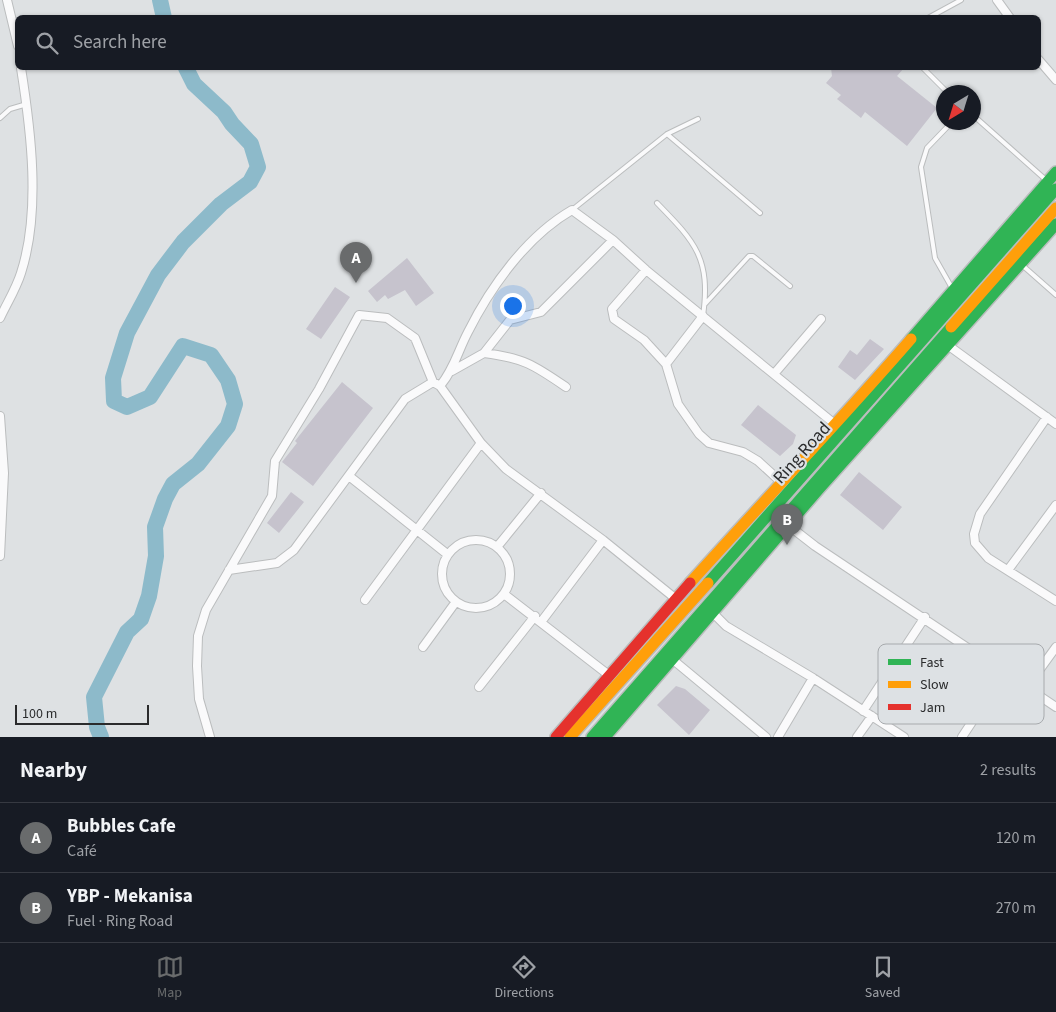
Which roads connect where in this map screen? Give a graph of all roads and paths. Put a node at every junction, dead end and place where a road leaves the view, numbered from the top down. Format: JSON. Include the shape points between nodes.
{"nodes":[{"id":1,"x":7,"y":0,"type":"edge"},
{"id":2,"x":961,"y":0,"type":"edge"},
{"id":3,"x":997,"y":0,"type":"edge"},
{"id":4,"x":934,"y":15,"type":"edge"},
{"id":5,"x":1008,"y":15,"type":"edge"},
{"id":6,"x":15,"y":33,"type":"edge"},
{"id":7,"x":1041,"y":62,"type":"edge"},
{"id":8,"x":21,"y":70,"type":"edge"},
{"id":9,"x":925,"y":70,"type":"edge"},
{"id":10,"x":1056,"y":80,"type":"edge"},
{"id":11,"x":940,"y":85,"type":"edge"},
{"id":12,"x":27,"y":104,"type":"junction"},
{"id":13,"x":0,"y":118,"type":"edge"},
{"id":14,"x":698,"y":119,"type":"dead end"},
{"id":15,"x":981,"y":122,"type":"edge"},
{"id":16,"x":944,"y":130,"type":"edge"},
{"id":17,"x":667,"y":134,"type":"junction"},
{"id":18,"x":1056,"y":172,"type":"edge"},
{"id":19,"x":1052,"y":186,"type":"edge"},
{"id":20,"x":657,"y":203,"type":"dead end"},
{"id":21,"x":1056,"y":208,"type":"edge"},
{"id":22,"x":572,"y":210,"type":"junction"},
{"id":23,"x":760,"y":213,"type":"dead end"},
{"id":24,"x":1056,"y":224,"type":"edge"},
{"id":25,"x":614,"y":240,"type":"junction"},
{"id":26,"x":1020,"y":263,"type":"junction"},
{"id":27,"x":646,"y":270,"type":"junction"},
{"id":28,"x":790,"y":286,"type":"dead end"},
{"id":29,"x":953,"y":290,"type":"junction"},
{"id":30,"x":1056,"y":295,"type":"edge"},
{"id":31,"x":705,"y":304,"type":"junction"},
{"id":32,"x":2,"y":306,"type":"edge"},
{"id":33,"x":703,"y":316,"type":"junction"},
{"id":34,"x":0,"y":318,"type":"edge"},
{"id":35,"x":821,"y":318,"type":"dead end"},
{"id":36,"x":948,"y":346,"type":"junction"},
{"id":37,"x":484,"y":353,"type":"junction"},
{"id":38,"x":666,"y":364,"type":"junction"},
{"id":39,"x":452,"y":372,"type":"junction"},
{"id":40,"x":774,"y":374,"type":"junction"},
{"id":41,"x":436,"y":384,"type":"junction"},
{"id":42,"x":566,"y":388,"type":"dead end"},
{"id":43,"x":0,"y":416,"type":"edge"},
{"id":44,"x":1047,"y":417,"type":"junction"},
{"id":45,"x":836,"y":424,"type":"junction"},
{"id":46,"x":1056,"y":424,"type":"edge"},
{"id":47,"x":481,"y":443,"type":"junction"},
{"id":48,"x":348,"y":476,"type":"junction"},
{"id":49,"x":781,"y":482,"type":"junction"},
{"id":50,"x":540,"y":493,"type":"junction"},
{"id":51,"x":1056,"y":505,"type":"edge"},
{"id":52,"x":2,"y":509,"type":"edge"},
{"id":53,"x":788,"y":525,"type":"junction"},
{"id":54,"x":417,"y":529,"type":"junction"},
{"id":55,"x":604,"y":540,"type":"junction"},
{"id":56,"x":497,"y":547,"type":"junction"},
{"id":57,"x":447,"y":554,"type":"junction"},
{"id":58,"x":0,"y":556,"type":"edge"},
{"id":59,"x":229,"y":570,"type":"junction"},
{"id":60,"x":1008,"y":570,"type":"junction"},
{"id":61,"x":504,"y":594,"type":"junction"},
{"id":62,"x":676,"y":599,"type":"junction"},
{"id":63,"x":365,"y":600,"type":"dead end"},
{"id":64,"x":1056,"y":601,"type":"edge"},
{"id":65,"x":455,"y":603,"type":"junction"},
{"id":66,"x":712,"y":613,"type":"junction"},
{"id":67,"x":534,"y":616,"type":"junction"},
{"id":68,"x":925,"y":617,"type":"junction"},
{"id":69,"x":541,"y":622,"type":"junction"},
{"id":70,"x":907,"y":644,"type":"edge"},
{"id":71,"x":964,"y":644,"type":"edge"},
{"id":72,"x":423,"y":647,"type":"dead end"},
{"id":73,"x":1056,"y":647,"type":"edge"},
{"id":74,"x":672,"y":659,"type":"junction"},
{"id":75,"x":1044,"y":664,"type":"edge"},
{"id":76,"x":610,"y":676,"type":"junction"},
{"id":77,"x":813,"y":678,"type":"junction"},
{"id":78,"x":479,"y":687,"type":"dead end"},
{"id":79,"x":878,"y":688,"type":"edge"},
{"id":80,"x":1044,"y":699,"type":"edge"},
{"id":81,"x":1056,"y":707,"type":"edge"},
{"id":82,"x":863,"y":711,"type":"junction"},
{"id":83,"x":872,"y":716,"type":"junction"},
{"id":84,"x":878,"y":720,"type":"edge"},
{"id":85,"x":884,"y":724,"type":"edge"},
{"id":86,"x":971,"y":724,"type":"edge"},
{"id":87,"x":210,"y":737,"type":"edge"},
{"id":88,"x":556,"y":737,"type":"edge"},
{"id":89,"x":570,"y":737,"type":"edge"},
{"id":90,"x":592,"y":737,"type":"edge"},
{"id":91,"x":605,"y":737,"type":"edge"},
{"id":92,"x":766,"y":737,"type":"edge"},
{"id":93,"x":778,"y":737,"type":"edge"},
{"id":94,"x":857,"y":737,"type":"edge"},
{"id":95,"x":904,"y":737,"type":"edge"},
{"id":96,"x":962,"y":737,"type":"edge"}],
"edges":[{"from":1,"to":6,"type":"street"},
{"from":2,"to":4,"type":"lane"},
{"from":3,"to":5,"type":"street"},
{"from":7,"to":10,"type":"street"},
{"from":8,"to":12,"type":"street"},
{"from":9,"to":11,"type":"lane"},
{"from":12,"to":13,"type":"lane"},
{"from":12,"to":32,"type":"street","via":[[31,225],[21,274]]},
{"from":14,"to":17,"type":"lane"},
{"from":15,"to":19,"type":"lane"},
{"from":16,"to":29,"type":"lane","via":[[927,148],[921,167],[935,258]]},
{"from":17,"to":22,"type":"lane"},
{"from":17,"to":23,"type":"lane"},
{"from":18,"to":19,"type":"main road"},
{"from":19,"to":29,"type":"main road"},
{"from":19,"to":89,"type":"main road","name":"Ring Road","via":[[826,452]]},
{"from":20,"to":31,"type":"lane","via":[[685,232],[703,262]]},
{"from":21,"to":90,"type":"main road","name":"Ring Road"},
{"from":22,"to":25,"type":"street"},
{"from":22,"to":39,"type":"street","via":[[542,233],[510,267],[477,314]]},
{"from":24,"to":26,"type":"main road"},
{"from":25,"to":27,"type":"street"},
{"from":25,"to":37,"type":"street","via":[[541,312],[510,320]]},
{"from":26,"to":30,"type":"lane"},
{"from":26,"to":36,"type":"main road"},
{"from":27,"to":33,"type":"street"},
{"from":27,"to":38,"type":"street","via":[[612,309],[611,315],[644,340]]},
{"from":28,"to":31,"type":"lane","via":[[749,256]]},
{"from":29,"to":45,"type":"main road"},
{"from":31,"to":33,"type":"lane"},
{"from":32,"to":34,"type":"street"},
{"from":33,"to":38,"type":"street"},
{"from":33,"to":40,"type":"street"},
{"from":35,"to":40,"type":"street"},
{"from":36,"to":44,"type":"street"},
{"from":36,"to":53,"type":"main road"},
{"from":37,"to":39,"type":"street"},
{"from":37,"to":42,"type":"street","via":[[516,358],[534,365]]},
{"from":38,"to":49,"type":"street","via":[[678,404],[699,434],[709,443],[743,452]]},
{"from":39,"to":41,"type":"street"},
{"from":40,"to":45,"type":"street"},
{"from":41,"to":47,"type":"street"},
{"from":41,"to":48,"type":"street","via":[[405,400]]},
{"from":41,"to":59,"type":"street","via":[[415,338],[387,318],[359,315],[274,461],[272,496]]},
{"from":43,"to":52,"type":"street","via":[[4,473]]},
{"from":44,"to":46,"type":"street"},
{"from":44,"to":60,"type":"street","via":[[976,524],[976,543],[980,552]]},
{"from":45,"to":49,"type":"main road"},
{"from":47,"to":50,"type":"street","via":[[506,469]]},
{"from":47,"to":54,"type":"street"},
{"from":48,"to":54,"type":"street"},
{"from":48,"to":59,"type":"street","via":[[294,550],[278,563]]},
{"from":49,"to":62,"type":"main road"},
{"from":50,"to":55,"type":"street"},
{"from":50,"to":56,"type":"street"},
{"from":51,"to":60,"type":"street"},
{"from":52,"to":58,"type":"street"},
{"from":53,"to":66,"type":"main road"},
{"from":53,"to":68,"type":"street"},
{"from":54,"to":57,"type":"street"},
{"from":54,"to":63,"type":"street"},
{"from":55,"to":62,"type":"street"},
{"from":55,"to":69,"type":"street"},
{"from":56,"to":57,"type":"street","via":[[471,540],[455,546]]},
{"from":56,"to":61,"type":"street","via":[[509,565],[510,576]]},
{"from":57,"to":65,"type":"street","via":[[441,574],[443,585]]},
{"from":59,"to":87,"type":"street","via":[[206,610],[198,636],[199,699]]},
{"from":60,"to":64,"type":"street"},
{"from":61,"to":65,"type":"street","via":[[486,607]]},
{"from":61,"to":67,"type":"street"},
{"from":62,"to":76,"type":"main road"},
{"from":65,"to":72,"type":"street"},
{"from":66,"to":74,"type":"main road"},
{"from":66,"to":77,"type":"street","via":[[726,626]]},
{"from":67,"to":69,"type":"street"},
{"from":67,"to":78,"type":"street"},
{"from":68,"to":70,"type":"street"},
{"from":68,"to":71,"type":"street"},
{"from":69,"to":76,"type":"street"},
{"from":73,"to":75,"type":"street"},
{"from":74,"to":91,"type":"main road"},
{"from":74,"to":92,"type":"street"},
{"from":76,"to":88,"type":"main road"},
{"from":77,"to":82,"type":"street"},
{"from":77,"to":93,"type":"street"},
{"from":79,"to":82,"type":"street"},
{"from":80,"to":81,"type":"street"},
{"from":82,"to":83,"type":"street"},
{"from":83,"to":84,"type":"street"},
{"from":83,"to":94,"type":"street"},
{"from":85,"to":95,"type":"street"},
{"from":86,"to":96,"type":"street"}]}
